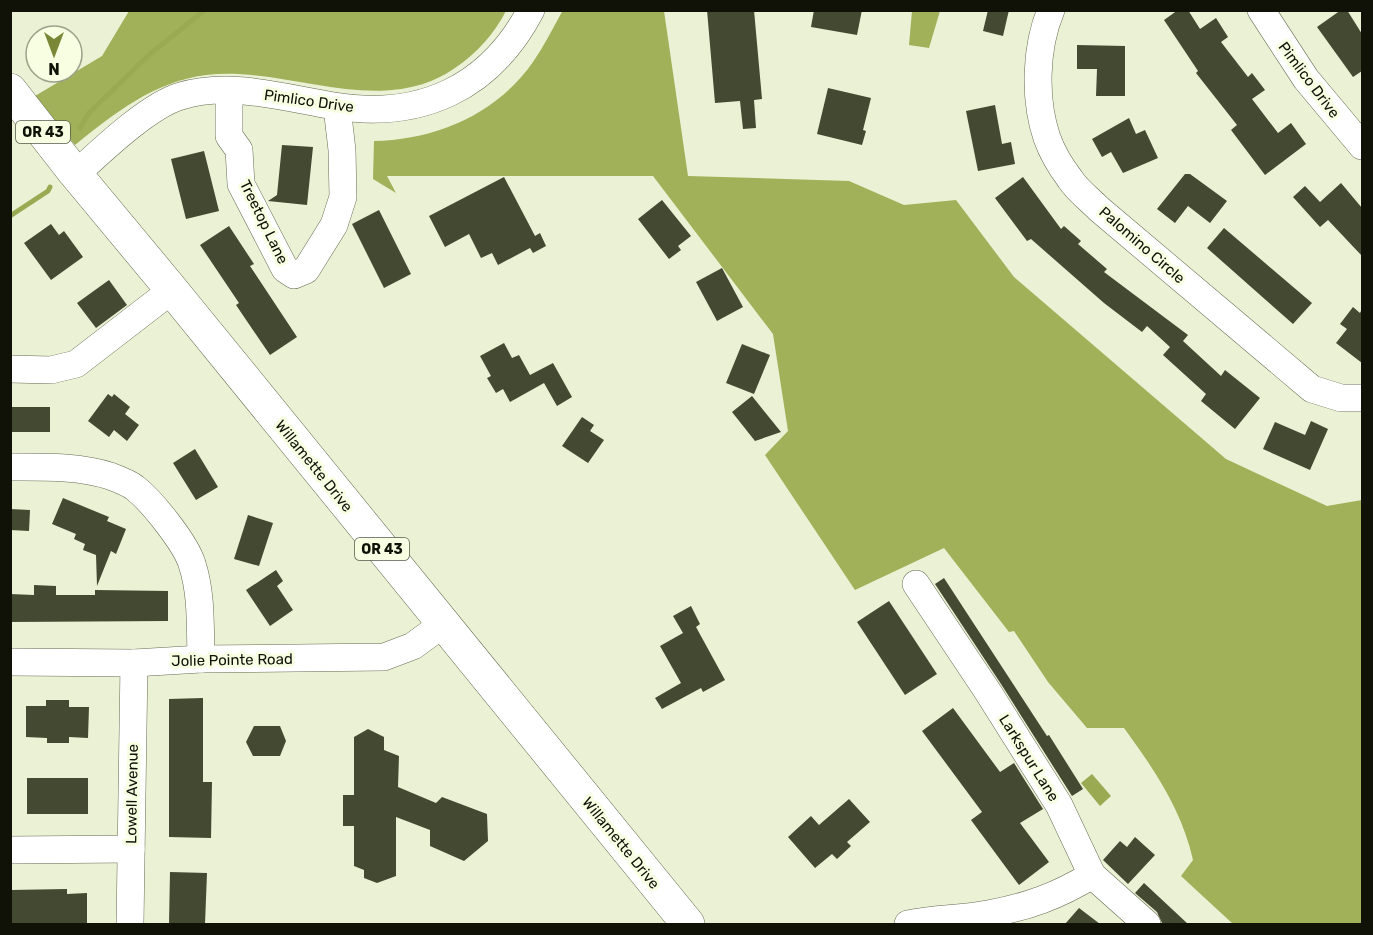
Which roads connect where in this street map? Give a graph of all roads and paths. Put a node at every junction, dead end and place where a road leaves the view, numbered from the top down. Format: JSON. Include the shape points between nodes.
{"nodes":[{"id":1,"x":531,"y":10,"type":"edge"},
{"id":2,"x":1052,"y":10,"type":"edge"},
{"id":3,"x":1261,"y":10,"type":"edge"},
{"id":4,"x":10,"y":90,"type":"edge"},
{"id":5,"x":229,"y":91,"type":"junction"},
{"id":6,"x":337,"y":106,"type":"junction"},
{"id":7,"x":1362,"y":146,"type":"edge"},
{"id":8,"x":76,"y":174,"type":"junction"},
{"id":9,"x":172,"y":290,"type":"junction"},
{"id":10,"x":10,"y":369,"type":"edge"},
{"id":11,"x":1362,"y":398,"type":"edge"},
{"id":12,"x":10,"y":467,"type":"edge"},
{"id":13,"x":916,"y":584,"type":"dead end"},
{"id":14,"x":443,"y":624,"type":"junction"},
{"id":15,"x":201,"y":659,"type":"junction"},
{"id":16,"x":10,"y":662,"type":"edge"},
{"id":17,"x":134,"y":663,"type":"junction"},
{"id":18,"x":131,"y":849,"type":"junction"},
{"id":19,"x":10,"y":850,"type":"edge"},
{"id":20,"x":1092,"y":875,"type":"junction"},
{"id":21,"x":989,"y":920,"type":"edge"},
{"id":22,"x":130,"y":924,"type":"edge"},
{"id":23,"x":688,"y":924,"type":"edge"},
{"id":24,"x":908,"y":924,"type":"edge"},
{"id":25,"x":1147,"y":924,"type":"edge"}],
"edges":[{"from":1,"to":6,"type":"street","name":"Pimlico Drive","via":[[503,54],[465,85],[435,99],[400,106]]},
{"from":2,"to":11,"type":"street","name":"Palomino Circle","via":[[1042,35],[1038,81],[1042,120],[1048,140],[1071,181],[1312,389],[1341,398]]},
{"from":3,"to":7,"type":"street","name":"Pimlico Drive","via":[[1306,79]]},
{"from":4,"to":8,"type":"main road","name":"Willamette Drive","number":"OR 43"},
{"from":5,"to":6,"type":"street","name":"Pimlico Drive"},
{"from":5,"to":6,"type":"street","name":"Treetop Lane","via":[[230,136],[239,150],[242,184],[285,269],[294,275],[306,270],[334,225],[343,197]]},
{"from":5,"to":8,"type":"street","name":"Pimlico Drive","via":[[180,96],[163,104]]},
{"from":8,"to":9,"type":"main road","name":"Willamette Drive","number":"OR 43"},
{"from":9,"to":10,"type":"street","via":[[76,363],[51,370]]},
{"from":9,"to":14,"type":"main road","name":"Willamette Drive","number":"OR 43"},
{"from":12,"to":15,"type":"street","via":[[101,474],[134,487],[153,506],[192,562],[199,593]]},
{"from":13,"to":20,"type":"street","name":"Larkspur Lane","via":[[1059,805]]},
{"from":14,"to":15,"type":"street","name":"Jolie Pointe Road","via":[[413,646],[384,657]]},
{"from":14,"to":23,"type":"main road","name":"Willamette Drive","number":"OR 43"},
{"from":15,"to":17,"type":"street","name":"Jolie Pointe Road"},
{"from":16,"to":17,"type":"street","name":"Jolie Pointe Road"},
{"from":17,"to":18,"type":"street","name":"Lowell Avenue"},
{"from":18,"to":19,"type":"street"},
{"from":18,"to":22,"type":"street","name":"Lowell Avenue"},
{"from":20,"to":21,"type":"street","via":[[1067,891]]},
{"from":20,"to":25,"type":"street","name":"Larkspur Lane"},
{"from":21,"to":24,"type":"street"}]}
